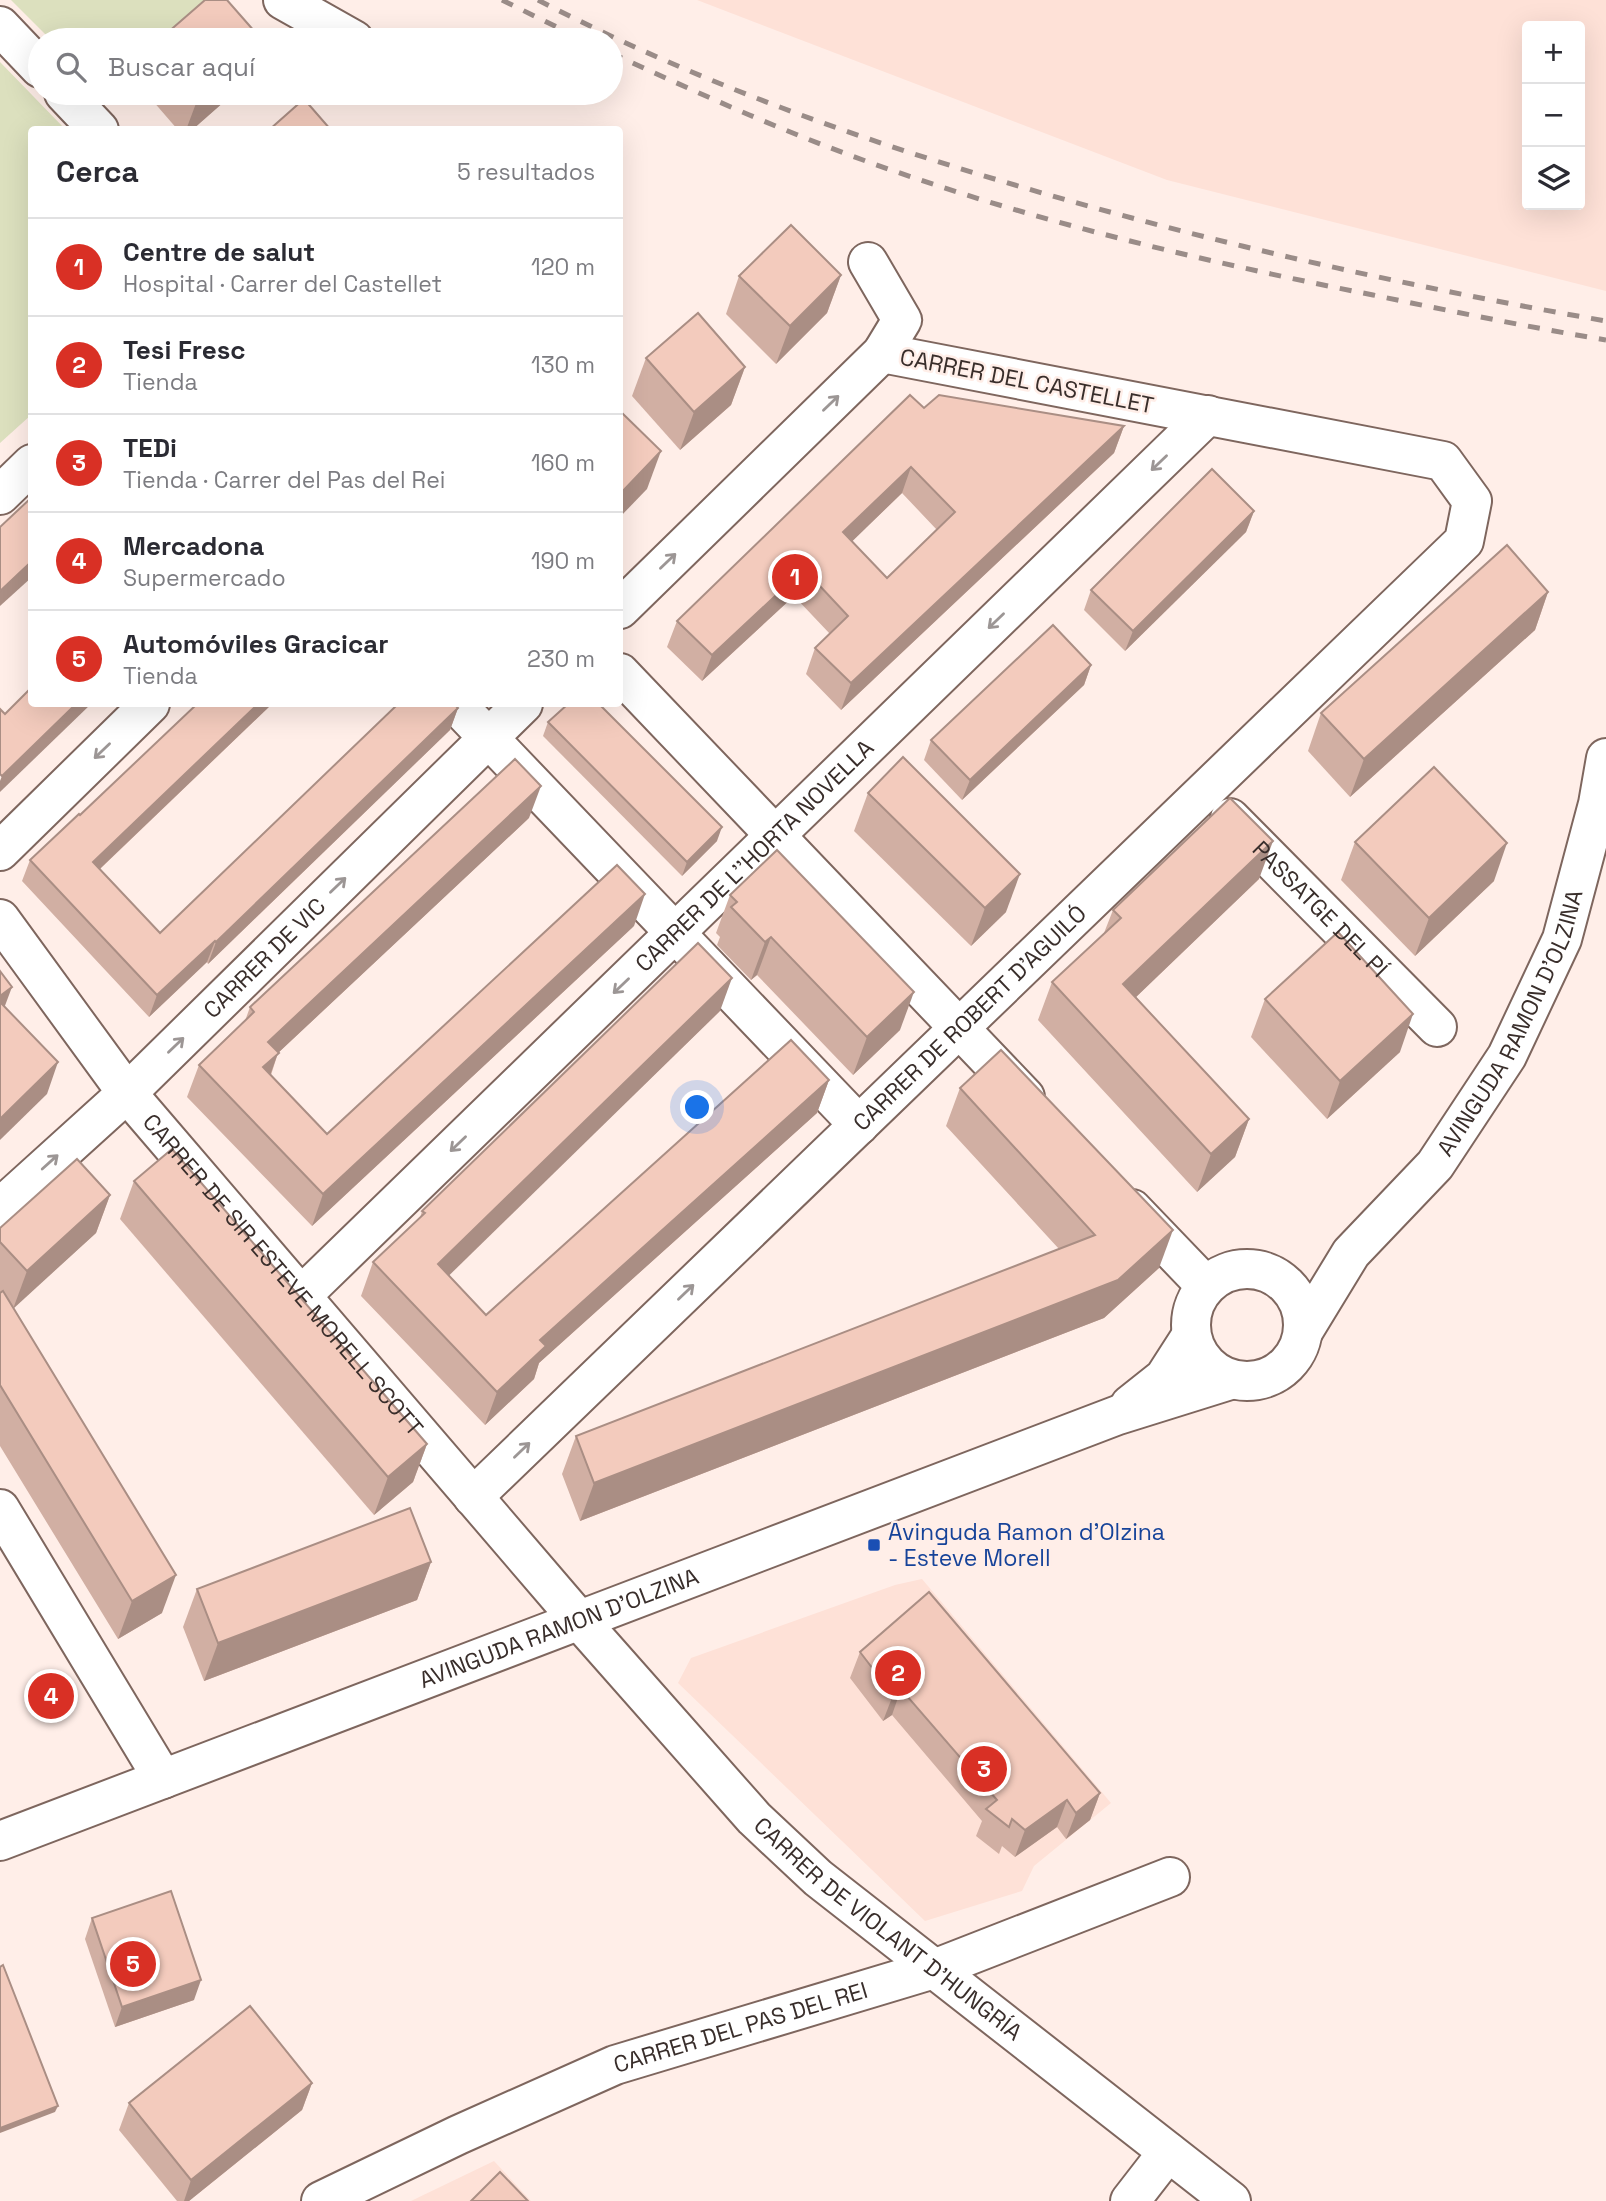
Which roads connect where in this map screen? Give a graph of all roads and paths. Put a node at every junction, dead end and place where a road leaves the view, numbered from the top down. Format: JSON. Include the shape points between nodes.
{"nodes":[{"id":1,"x":283,"y":0,"type":"edge"},
{"id":2,"x":0,"y":26,"type":"edge"},
{"id":3,"x":333,"y":28,"type":"edge"},
{"id":4,"x":28,"y":55,"type":"edge"},
{"id":5,"x":75,"y":105,"type":"edge"},
{"id":6,"x":95,"y":126,"type":"edge"},
{"id":7,"x":868,"y":262,"type":"dead end"},
{"id":8,"x":882,"y":353,"type":"junction"},
{"id":9,"x":1208,"y":415,"type":"junction"},
{"id":10,"x":28,"y":468,"type":"edge"},
{"id":11,"x":0,"y":495,"type":"edge"},
{"id":12,"x":1464,"y":541,"type":"joint"},
{"id":13,"x":623,"y":606,"type":"edge"},
{"id":14,"x":623,"y":676,"type":"edge"},
{"id":15,"x":147,"y":707,"type":"edge"},
{"id":16,"x":459,"y":707,"type":"edge"},
{"id":17,"x":520,"y":707,"type":"edge"},
{"id":18,"x":488,"y":738,"type":"junction"},
{"id":19,"x":1606,"y":758,"type":"edge"},
{"id":20,"x":1203,"y":792,"type":"junction"},
{"id":21,"x":775,"y":836,"type":"junction"},
{"id":22,"x":0,"y":851,"type":"edge"},
{"id":23,"x":0,"y":919,"type":"edge"},
{"id":24,"x":675,"y":933,"type":"junction"},
{"id":25,"x":1437,"y":1027,"type":"dead end"},
{"id":26,"x":959,"y":1028,"type":"junction"},
{"id":27,"x":127,"y":1093,"type":"junction"},
{"id":28,"x":1045,"y":1117,"type":"edge"},
{"id":29,"x":859,"y":1125,"type":"junction"},
{"id":30,"x":1111,"y":1186,"type":"edge"},
{"id":31,"x":0,"y":1208,"type":"edge"},
{"id":32,"x":1351,"y":1253,"type":"junction"},
{"id":33,"x":1277,"y":1277,"type":"junction"},
{"id":34,"x":1206,"y":1286,"type":"junction"},
{"id":35,"x":301,"y":1296,"type":"junction"},
{"id":36,"x":1304,"y":1330,"type":"junction"},
{"id":37,"x":1191,"y":1336,"type":"junction"},
{"id":38,"x":1230,"y":1380,"type":"junction"},
{"id":39,"x":1118,"y":1415,"type":"junction"},
{"id":40,"x":473,"y":1497,"type":"junction"},
{"id":41,"x":0,"y":1509,"type":"edge"},
{"id":42,"x":579,"y":1620,"type":"junction"},
{"id":43,"x":163,"y":1779,"type":"junction"},
{"id":44,"x":0,"y":1841,"type":"edge"},
{"id":45,"x":1170,"y":1877,"type":"dead end"},
{"id":46,"x":934,"y":1969,"type":"junction"},
{"id":47,"x":1168,"y":2152,"type":"junction"},
{"id":48,"x":321,"y":2201,"type":"edge"},
{"id":49,"x":1130,"y":2201,"type":"edge"},
{"id":50,"x":1231,"y":2201,"type":"edge"}],
"edges":[{"from":1,"to":3,"type":"street"},
{"from":2,"to":4,"type":"street"},
{"from":5,"to":6,"type":"street"},
{"from":7,"to":8,"type":"street","via":[[902,320]]},
{"from":8,"to":9,"type":"street","name":"CARRER DEL CASTELLET"},
{"from":13,"to":8,"type":"street","name":"CARRER DEL CASTELLET","one_way":true},
{"from":9,"to":12,"type":"street","name":"CARRER DEL CASTELLET","via":[[1443,461],[1472,501]]},
{"from":9,"to":21,"type":"street","name":"CARRER DE L''HORTA NOVELLA","one_way":true},
{"from":10,"to":11,"type":"street"},
{"from":12,"to":20,"type":"street","name":"CARRER DE ROBERT D'AGUILÓ"},
{"from":14,"to":21,"type":"street"},
{"from":15,"to":22,"type":"street","one_way":true},
{"from":16,"to":18,"type":"street"},
{"from":17,"to":18,"type":"street","name":"CARRER DE VIC"},
{"from":18,"to":24,"type":"street"},
{"from":27,"to":18,"type":"street","name":"CARRER DE VIC","one_way":true},
{"from":19,"to":32,"type":"street","name":"AVINGUDA RAMON D'OLZINA","via":[[1562,939],[1507,1056],[1435,1165]]},
{"from":20,"to":25,"type":"street","name":"PASSATGE DEL PÍ"},
{"from":20,"to":26,"type":"street","name":"CARRER DE ROBERT D'AGUILÓ"},
{"from":21,"to":24,"type":"street","name":"CARRER DE L''HORTA NOVELLA"},
{"from":21,"to":26,"type":"street"},
{"from":23,"to":27,"type":"street","name":"CARRER DE SIR ESTEVE MORELL SCOTT"},
{"from":24,"to":29,"type":"street"},
{"from":24,"to":35,"type":"street","name":"CARRER DE L''HORTA NOVELLA","one_way":true},
{"from":26,"to":28,"type":"street"},
{"from":26,"to":29,"type":"street","name":"CARRER DE ROBERT D'AGUILÓ"},
{"from":31,"to":27,"type":"street","name":"CARRER DE VIC","one_way":true},
{"from":27,"to":35,"type":"street","name":"CARRER DE SIR ESTEVE MORELL SCOTT"},
{"from":40,"to":29,"type":"street","name":"CARRER DE ROBERT D'AGUILÓ","one_way":true},
{"from":30,"to":34,"type":"street"},
{"from":32,"to":33,"type":"street","name":"AVINGUDA RAMON D'OLZINA","via":[[1316,1269]]},
{"from":32,"to":36,"type":"street","name":"AVINGUDA RAMON D'OLZINA"},
{"from":33,"to":34,"type":"street","via":[[1259,1269],[1240,1268],[1221,1274]]},
{"from":33,"to":36,"type":"street","via":[[1298,1300]]},
{"from":34,"to":37,"type":"street","via":[[1192,1309]]},
{"from":35,"to":40,"type":"street","name":"CARRER DE SIR ESTEVE MORELL SCOTT"},
{"from":36,"to":38,"type":"street","via":[[1297,1354],[1279,1373],[1256,1382]]},
{"from":37,"to":38,"type":"street","via":[[1204,1363]]},
{"from":37,"to":39,"type":"street","name":"AVINGUDA RAMON D'OLZINA","via":[[1164,1378]]},
{"from":38,"to":39,"type":"street","name":"AVINGUDA RAMON D'OLZINA"},
{"from":39,"to":42,"type":"street","name":"AVINGUDA RAMON D'OLZINA"},
{"from":40,"to":42,"type":"street","name":"CARRER DE SIR ESTEVE MORELL SCOTT"},
{"from":41,"to":43,"type":"street"},
{"from":42,"to":43,"type":"street","name":"AVINGUDA RAMON D'OLZINA"},
{"from":42,"to":46,"type":"street","name":"CARRER DE VIOLANT D'HUNGRÍA","via":[[754,1818],[818,1878]]},
{"from":43,"to":44,"type":"street","name":"AVINGUDA RAMON D'OLZINA"},
{"from":45,"to":46,"type":"street","name":"CARRER DEL PAS DEL REI"},
{"from":46,"to":47,"type":"street","name":"CARRER DE VIOLANT D'HUNGRÍA"},
{"from":46,"to":48,"type":"street","name":"CARRER DEL PAS DEL REI","via":[[615,2065]]},
{"from":47,"to":49,"type":"street"},
{"from":47,"to":50,"type":"street","name":"CARRER DE VIOLANT D'HUNGRÍA"}]}
